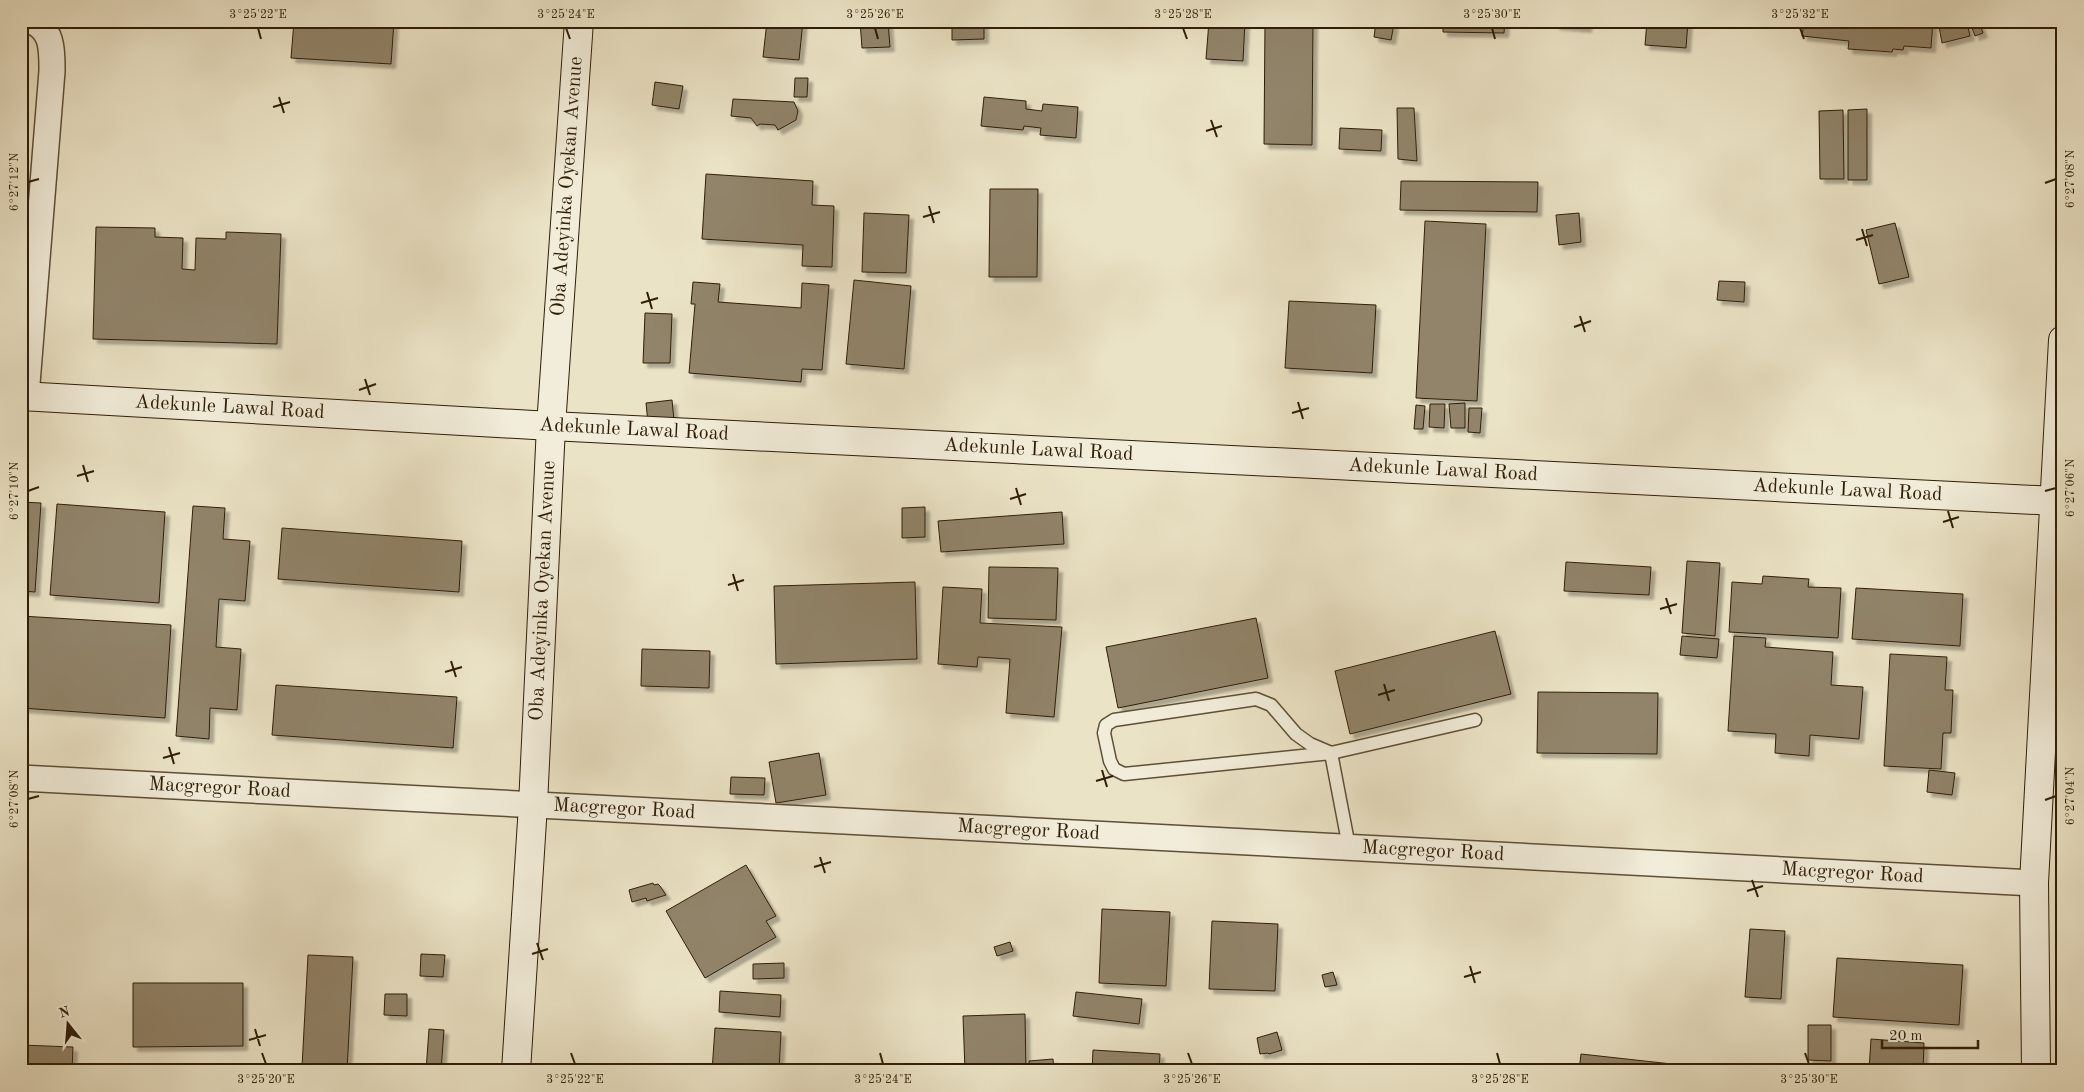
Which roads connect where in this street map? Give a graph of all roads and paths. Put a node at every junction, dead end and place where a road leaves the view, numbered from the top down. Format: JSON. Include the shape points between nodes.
{"nodes":[{"id":1,"x":31,"y":21,"type":"edge"},
{"id":2,"x":579,"y":21,"type":"edge"},
{"id":3,"x":2063,"y":340,"type":"edge"},
{"id":4,"x":24,"y":396,"type":"edge"},
{"id":5,"x":551,"y":426,"type":"junction"},
{"id":6,"x":2055,"y":501,"type":"junction"},
{"id":7,"x":1475,"y":720,"type":"dead end"},
{"id":8,"x":1332,"y":753,"type":"junction"},
{"id":9,"x":21,"y":778,"type":"edge"},
{"id":10,"x":533,"y":805,"type":"junction"},
{"id":11,"x":1349,"y":847,"type":"junction"},
{"id":12,"x":2034,"y":883,"type":"junction"},
{"id":13,"x":516,"y":1071,"type":"edge"},
{"id":14,"x":2036,"y":1071,"type":"edge"}],
"edges":[{"from":1,"to":4,"type":"street","via":[[41,25],[48,34],[52,47],[52,71]]},
{"from":2,"to":5,"type":"main road","name":"Oba Adeyinka Oyekan Avenue"},
{"from":3,"to":6,"type":"main road"},
{"from":4,"to":5,"type":"main road","name":"Adekunle Lawal Road"},
{"from":5,"to":6,"type":"main road","name":"Adekunle Lawal Road"},
{"from":5,"to":10,"type":"main road","name":"Oba Adeyinka Oyekan Avenue"},
{"from":6,"to":12,"type":"main road","via":[[2050,679]]},
{"from":7,"to":8,"type":"lane"},
{"from":8,"to":8,"type":"lane","via":[[1124,774],[1114,769],[1110,761],[1104,733],[1106,725],[1114,720],[1256,699],[1271,705],[1296,734],[1310,744]]},
{"from":8,"to":11,"type":"lane"},
{"from":9,"to":10,"type":"street","name":"Macgregor Road"},
{"from":10,"to":11,"type":"street","name":"Macgregor Road"},
{"from":10,"to":13,"type":"main road","name":"Oba Adeyinka Oyekan Avenue"},
{"from":11,"to":12,"type":"street","name":"Macgregor Road"},
{"from":12,"to":14,"type":"main road"}]}
